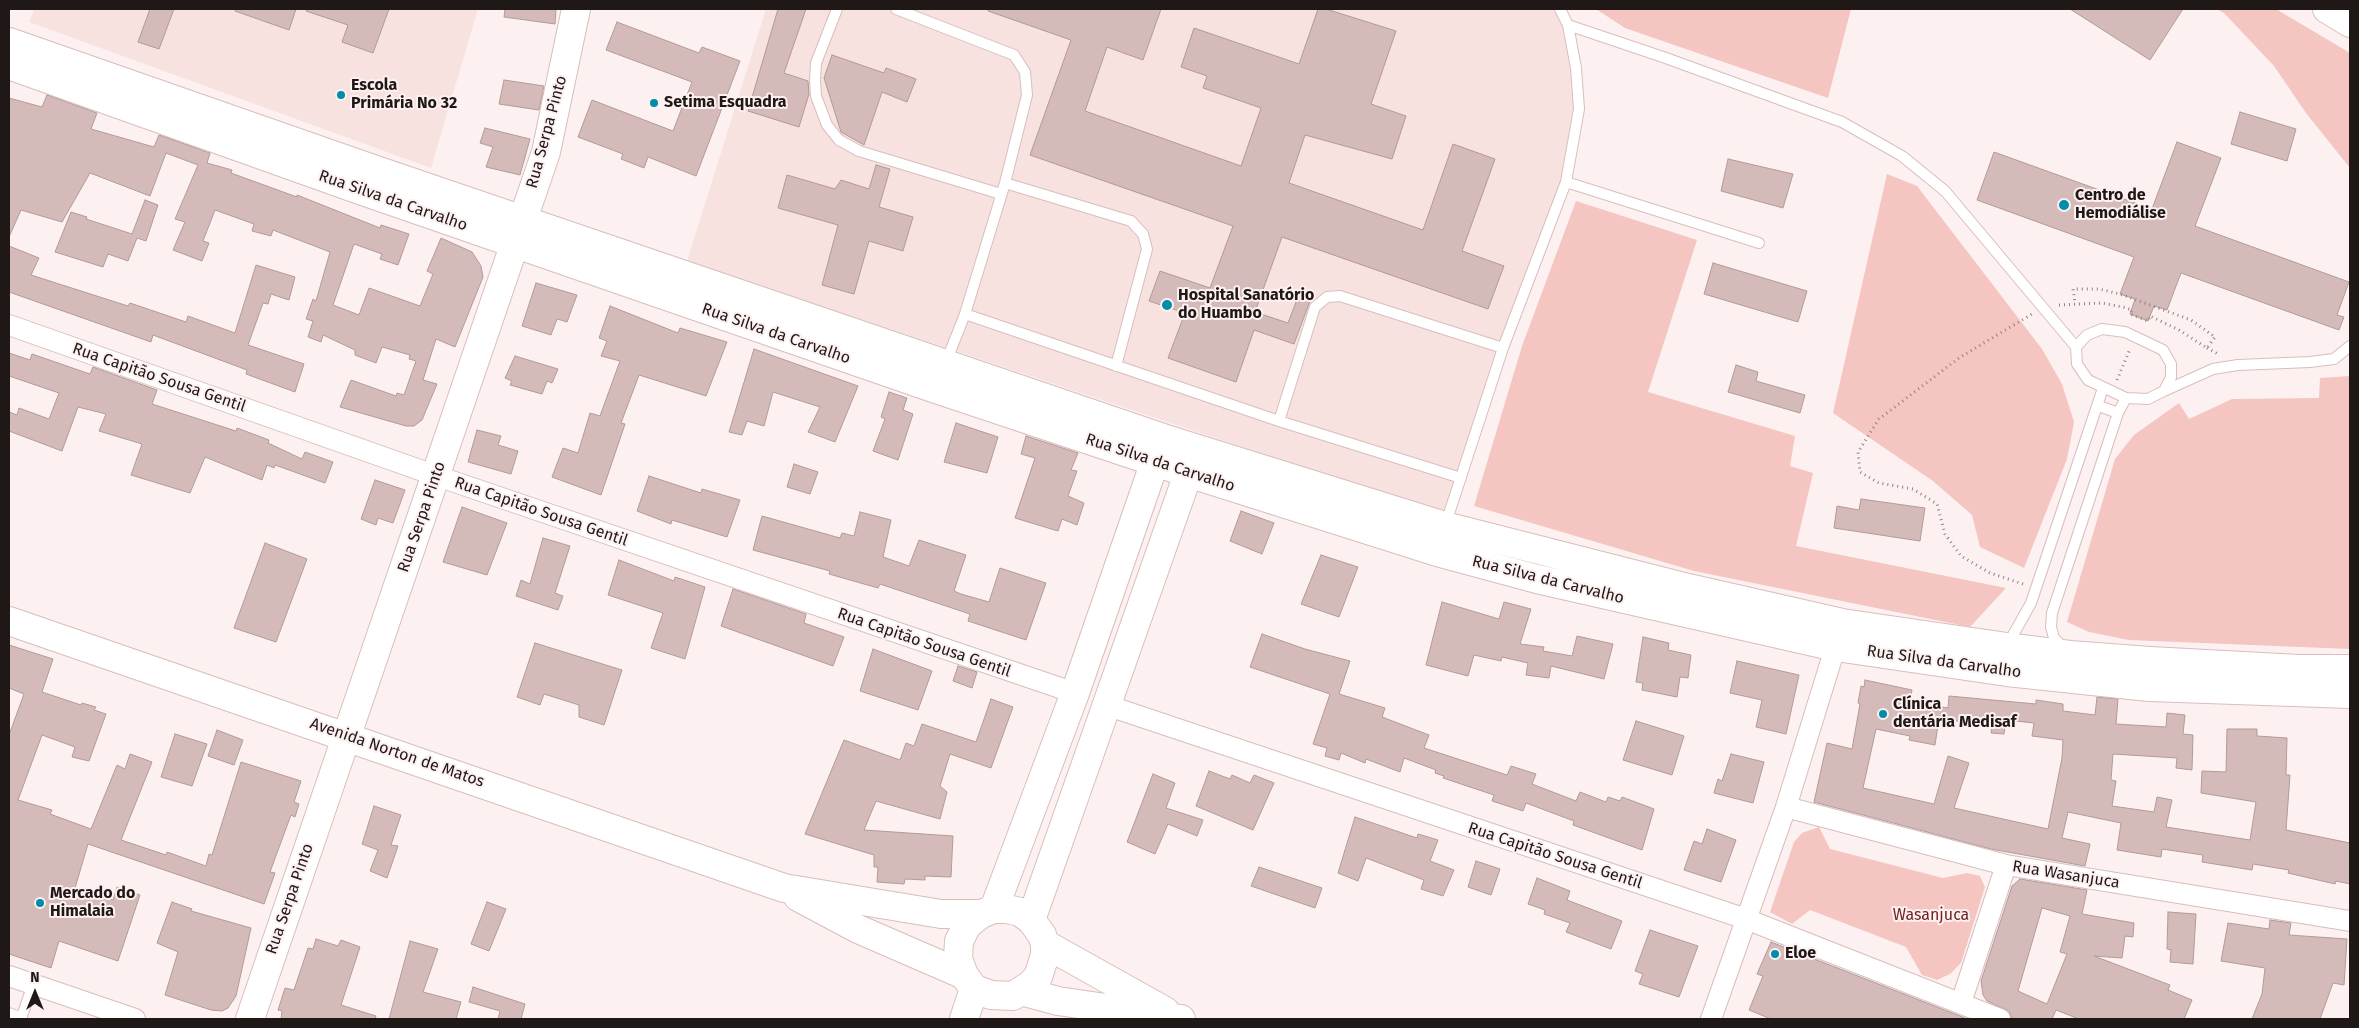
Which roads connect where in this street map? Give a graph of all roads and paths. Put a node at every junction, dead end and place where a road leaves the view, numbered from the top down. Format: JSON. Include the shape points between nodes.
{"nodes":[{"id":1,"x":576,"y":9,"type":"edge"},
{"id":2,"x":837,"y":9,"type":"edge"},
{"id":3,"x":896,"y":9,"type":"edge"},
{"id":4,"x":1560,"y":9,"type":"edge"},
{"id":5,"x":2327,"y":9,"type":"edge"},
{"id":6,"x":2350,"y":23,"type":"edge"},
{"id":7,"x":1568,"y":25,"type":"junction"},
{"id":8,"x":9,"y":42,"type":"edge"},
{"id":9,"x":9,"y":65,"type":"edge"},
{"id":10,"x":48,"y":68,"type":"junction"},
{"id":11,"x":1566,"y":182,"type":"junction"},
{"id":12,"x":1004,"y":183,"type":"junction"},
{"id":13,"x":1000,"y":194,"type":"junction"},
{"id":14,"x":518,"y":231,"type":"junction"},
{"id":15,"x":1759,"y":243,"type":"dead end"},
{"id":16,"x":2075,"y":303,"type":"joint"},
{"id":17,"x":2043,"y":307,"type":"junction"},
{"id":18,"x":965,"y":314,"type":"junction"},
{"id":19,"x":9,"y":325,"type":"edge"},
{"id":20,"x":2136,"y":336,"type":"junction"},
{"id":21,"x":2076,"y":346,"type":"junction"},
{"id":22,"x":2350,"y":346,"type":"edge"},
{"id":23,"x":1503,"y":348,"type":"junction"},
{"id":24,"x":1116,"y":366,"type":"junction"},
{"id":25,"x":941,"y":377,"type":"junction"},
{"id":26,"x":2108,"y":390,"type":"junction"},
{"id":27,"x":2164,"y":391,"type":"junction"},
{"id":28,"x":2126,"y":398,"type":"junction"},
{"id":29,"x":2098,"y":406,"type":"junction"},
{"id":30,"x":2118,"y":413,"type":"junction"},
{"id":31,"x":1279,"y":421,"type":"junction"},
{"id":32,"x":1159,"y":450,"type":"junction"},
{"id":33,"x":1192,"y":461,"type":"junction"},
{"id":34,"x":437,"y":476,"type":"junction"},
{"id":35,"x":1461,"y":478,"type":"junction"},
{"id":36,"x":1441,"y":539,"type":"junction"},
{"id":37,"x":1545,"y":552,"type":"junction"},
{"id":38,"x":1536,"y":579,"type":"junction"},
{"id":39,"x":2036,"y":588,"type":"junction"},
{"id":40,"x":1685,"y":600,"type":"junction"},
{"id":41,"x":9,"y":621,"type":"edge"},
{"id":42,"x":1839,"y":635,"type":"junction"},
{"id":43,"x":2070,"y":655,"type":"junction"},
{"id":44,"x":2007,"y":660,"type":"junction"},
{"id":45,"x":2350,"y":669,"type":"edge"},
{"id":46,"x":2149,"y":674,"type":"junction"},
{"id":47,"x":2299,"y":682,"type":"junction"},
{"id":48,"x":1075,"y":693,"type":"junction"},
{"id":49,"x":2350,"y":694,"type":"edge"},
{"id":50,"x":1106,"y":705,"type":"junction"},
{"id":51,"x":345,"y":735,"type":"junction"},
{"id":52,"x":1786,"y":807,"type":"junction"},
{"id":53,"x":2006,"y":865,"type":"junction"},
{"id":54,"x":784,"y":888,"type":"junction"},
{"id":55,"x":987,"y":912,"type":"junction"},
{"id":56,"x":1746,"y":919,"type":"junction"},
{"id":57,"x":1031,"y":920,"type":"junction"},
{"id":58,"x":2350,"y":921,"type":"edge"},
{"id":59,"x":1045,"y":944,"type":"junction"},
{"id":60,"x":9,"y":976,"type":"edge"},
{"id":61,"x":969,"y":982,"type":"junction"},
{"id":62,"x":33,"y":984,"type":"junction"},
{"id":63,"x":1013,"y":1002,"type":"edge"},
{"id":64,"x":1961,"y":1003,"type":"junction"},
{"id":65,"x":9,"y":1013,"type":"edge"},
{"id":66,"x":21,"y":1018,"type":"edge"},
{"id":67,"x":135,"y":1019,"type":"edge"},
{"id":68,"x":250,"y":1019,"type":"edge"},
{"id":69,"x":964,"y":1019,"type":"edge"},
{"id":70,"x":1179,"y":1019,"type":"edge"},
{"id":71,"x":1711,"y":1019,"type":"edge"},
{"id":72,"x":2000,"y":1019,"type":"edge"}],
"edges":[{"from":1,"to":14,"type":"street","name":"Rua Serpa Pinto","via":[[546,152]]},
{"from":2,"to":13,"type":"lane","via":[[816,63],[815,80],[816,96],[827,125],[840,140],[859,151]]},
{"from":3,"to":12,"type":"lane","via":[[1014,55],[1025,72],[1026,95]]},
{"from":4,"to":7,"type":"lane"},
{"from":5,"to":6,"type":"street"},
{"from":7,"to":11,"type":"lane","via":[[1579,109]]},
{"from":7,"to":17,"type":"lane","via":[[1842,122],[1902,156],[1945,190]]},
{"from":8,"to":10,"type":"street","name":"Rua Silva da Carvalho"},
{"from":9,"to":10,"type":"street","name":"Rua Silva da Carvalho"},
{"from":10,"to":14,"type":"street","name":"Rua Silva da Carvalho"},
{"from":11,"to":15,"type":"lane"},
{"from":11,"to":23,"type":"lane"},
{"from":12,"to":13,"type":"lane"},
{"from":12,"to":24,"type":"lane","via":[[1131,221],[1143,234],[1147,249]]},
{"from":13,"to":18,"type":"lane"},
{"from":14,"to":25,"type":"street","name":"Rua Silva da Carvalho"},
{"from":14,"to":34,"type":"street","name":"Rua Serpa Pinto"},
{"from":16,"to":16,"type":"path","via":[[2123,307],[2132,310],[2130,314],[2148,321],[2150,316],[2207,348],[2215,337],[2191,320],[2120,294],[2099,289],[2073,289]]},
{"from":17,"to":21,"type":"lane"},
{"from":17,"to":39,"type":"path","via":[[1959,358],[1879,419],[1858,452],[1860,472],[1879,483],[1913,489],[1937,504],[1945,534],[1961,556],[1990,573]]},
{"from":18,"to":24,"type":"lane"},
{"from":18,"to":25,"type":"lane"},
{"from":19,"to":34,"type":"street","name":"Rua Capitão Sousa Gentil"},
{"from":20,"to":21,"type":"lane","via":[[2102,329],[2086,335]]},
{"from":20,"to":26,"type":"path"},
{"from":20,"to":27,"type":"lane","via":[[2163,350],[2171,364],[2171,377]]},
{"from":21,"to":26,"type":"lane","via":[[2076,364],[2088,380]]},
{"from":22,"to":27,"type":"lane","via":[[2334,359],[2238,364],[2213,370]]},
{"from":23,"to":31,"type":"lane","via":[[1340,296],[1327,297],[1315,307]]},
{"from":23,"to":35,"type":"lane"},
{"from":24,"to":31,"type":"lane"},
{"from":25,"to":32,"type":"street","name":"Rua Silva da Carvalho"},
{"from":26,"to":28,"type":"lane"},
{"from":26,"to":29,"type":"lane"},
{"from":27,"to":28,"type":"lane","via":[[2148,399]]},
{"from":28,"to":30,"type":"lane"},
{"from":29,"to":30,"type":"lane"},
{"from":29,"to":39,"type":"lane"},
{"from":30,"to":43,"type":"lane","via":[[2052,613],[2054,638]]},
{"from":31,"to":35,"type":"lane"},
{"from":32,"to":33,"type":"street","name":"Rua Silva da Carvalho"},
{"from":32,"to":48,"type":"street"},
{"from":33,"to":36,"type":"street","name":"Rua Silva da Carvalho"},
{"from":33,"to":50,"type":"street"},
{"from":34,"to":48,"type":"street","name":"Rua Capitão Sousa Gentil"},
{"from":34,"to":51,"type":"street","name":"Rua Serpa Pinto"},
{"from":35,"to":36,"type":"lane"},
{"from":36,"to":37,"type":"street","name":"Rua Silva da Carvalho"},
{"from":36,"to":38,"type":"street","name":"Rua Silva da Carvalho"},
{"from":37,"to":38,"type":"street"},
{"from":37,"to":40,"type":"street","name":"Rua Silva da Carvalho"},
{"from":38,"to":40,"type":"street","name":"Rua Silva da Carvalho"},
{"from":39,"to":44,"type":"lane"},
{"from":40,"to":42,"type":"street","name":"Rua Silva da Carvalho"},
{"from":41,"to":51,"type":"street","name":"Avenida Norton de Matos"},
{"from":42,"to":44,"type":"street","name":"Rua Silva da Carvalho"},
{"from":42,"to":52,"type":"street"},
{"from":43,"to":44,"type":"street","name":"Rua Silva da Carvalho"},
{"from":43,"to":46,"type":"street","name":"Rua Silva da Carvalho"},
{"from":44,"to":46,"type":"street","name":"Rua Silva da Carvalho"},
{"from":45,"to":47,"type":"street","name":"Rua Silva da Carvalho"},
{"from":46,"to":47,"type":"street","name":"Rua Silva da Carvalho"},
{"from":47,"to":49,"type":"street","name":"Rua Silva da Carvalho"},
{"from":48,"to":55,"type":"street"},
{"from":50,"to":56,"type":"street","name":"Rua Capitão Sousa Gentil"},
{"from":50,"to":57,"type":"street"},
{"from":51,"to":54,"type":"street","name":"Avenida Norton de Matos"},
{"from":51,"to":68,"type":"street","name":"Rua Serpa Pinto"},
{"from":52,"to":53,"type":"street","name":"Rua Wasanjuca"},
{"from":52,"to":56,"type":"street"},
{"from":53,"to":58,"type":"street","name":"Rua Wasanjuca"},
{"from":53,"to":64,"type":"street"},
{"from":54,"to":55,"type":"street","name":"Avenida Norton de Matos","via":[[941,914]]},
{"from":54,"to":61,"type":"street","name":"Avenida Norton de Matos","via":[[858,929]]},
{"from":55,"to":57,"type":"street","via":[[1007,909],[1020,912]]},
{"from":55,"to":61,"type":"street","via":[[967,925],[959,941],[958,959]]},
{"from":56,"to":64,"type":"street","name":"Rua Capitão Sousa Gentil"},
{"from":56,"to":71,"type":"street"},
{"from":57,"to":59,"type":"street"},
{"from":59,"to":63,"type":"street","via":[[1038,977]]},
{"from":59,"to":70,"type":"street"},
{"from":60,"to":62,"type":"street"},
{"from":61,"to":63,"type":"street","via":[[991,995]]},
{"from":61,"to":69,"type":"street"},
{"from":62,"to":66,"type":"lane"},
{"from":62,"to":67,"type":"street"},
{"from":63,"to":70,"type":"street","via":[[1058,1001]]},
{"from":64,"to":72,"type":"street","name":"Rua Capitão Sousa Gentil"},
{"from":65,"to":66,"type":"lane"}]}
